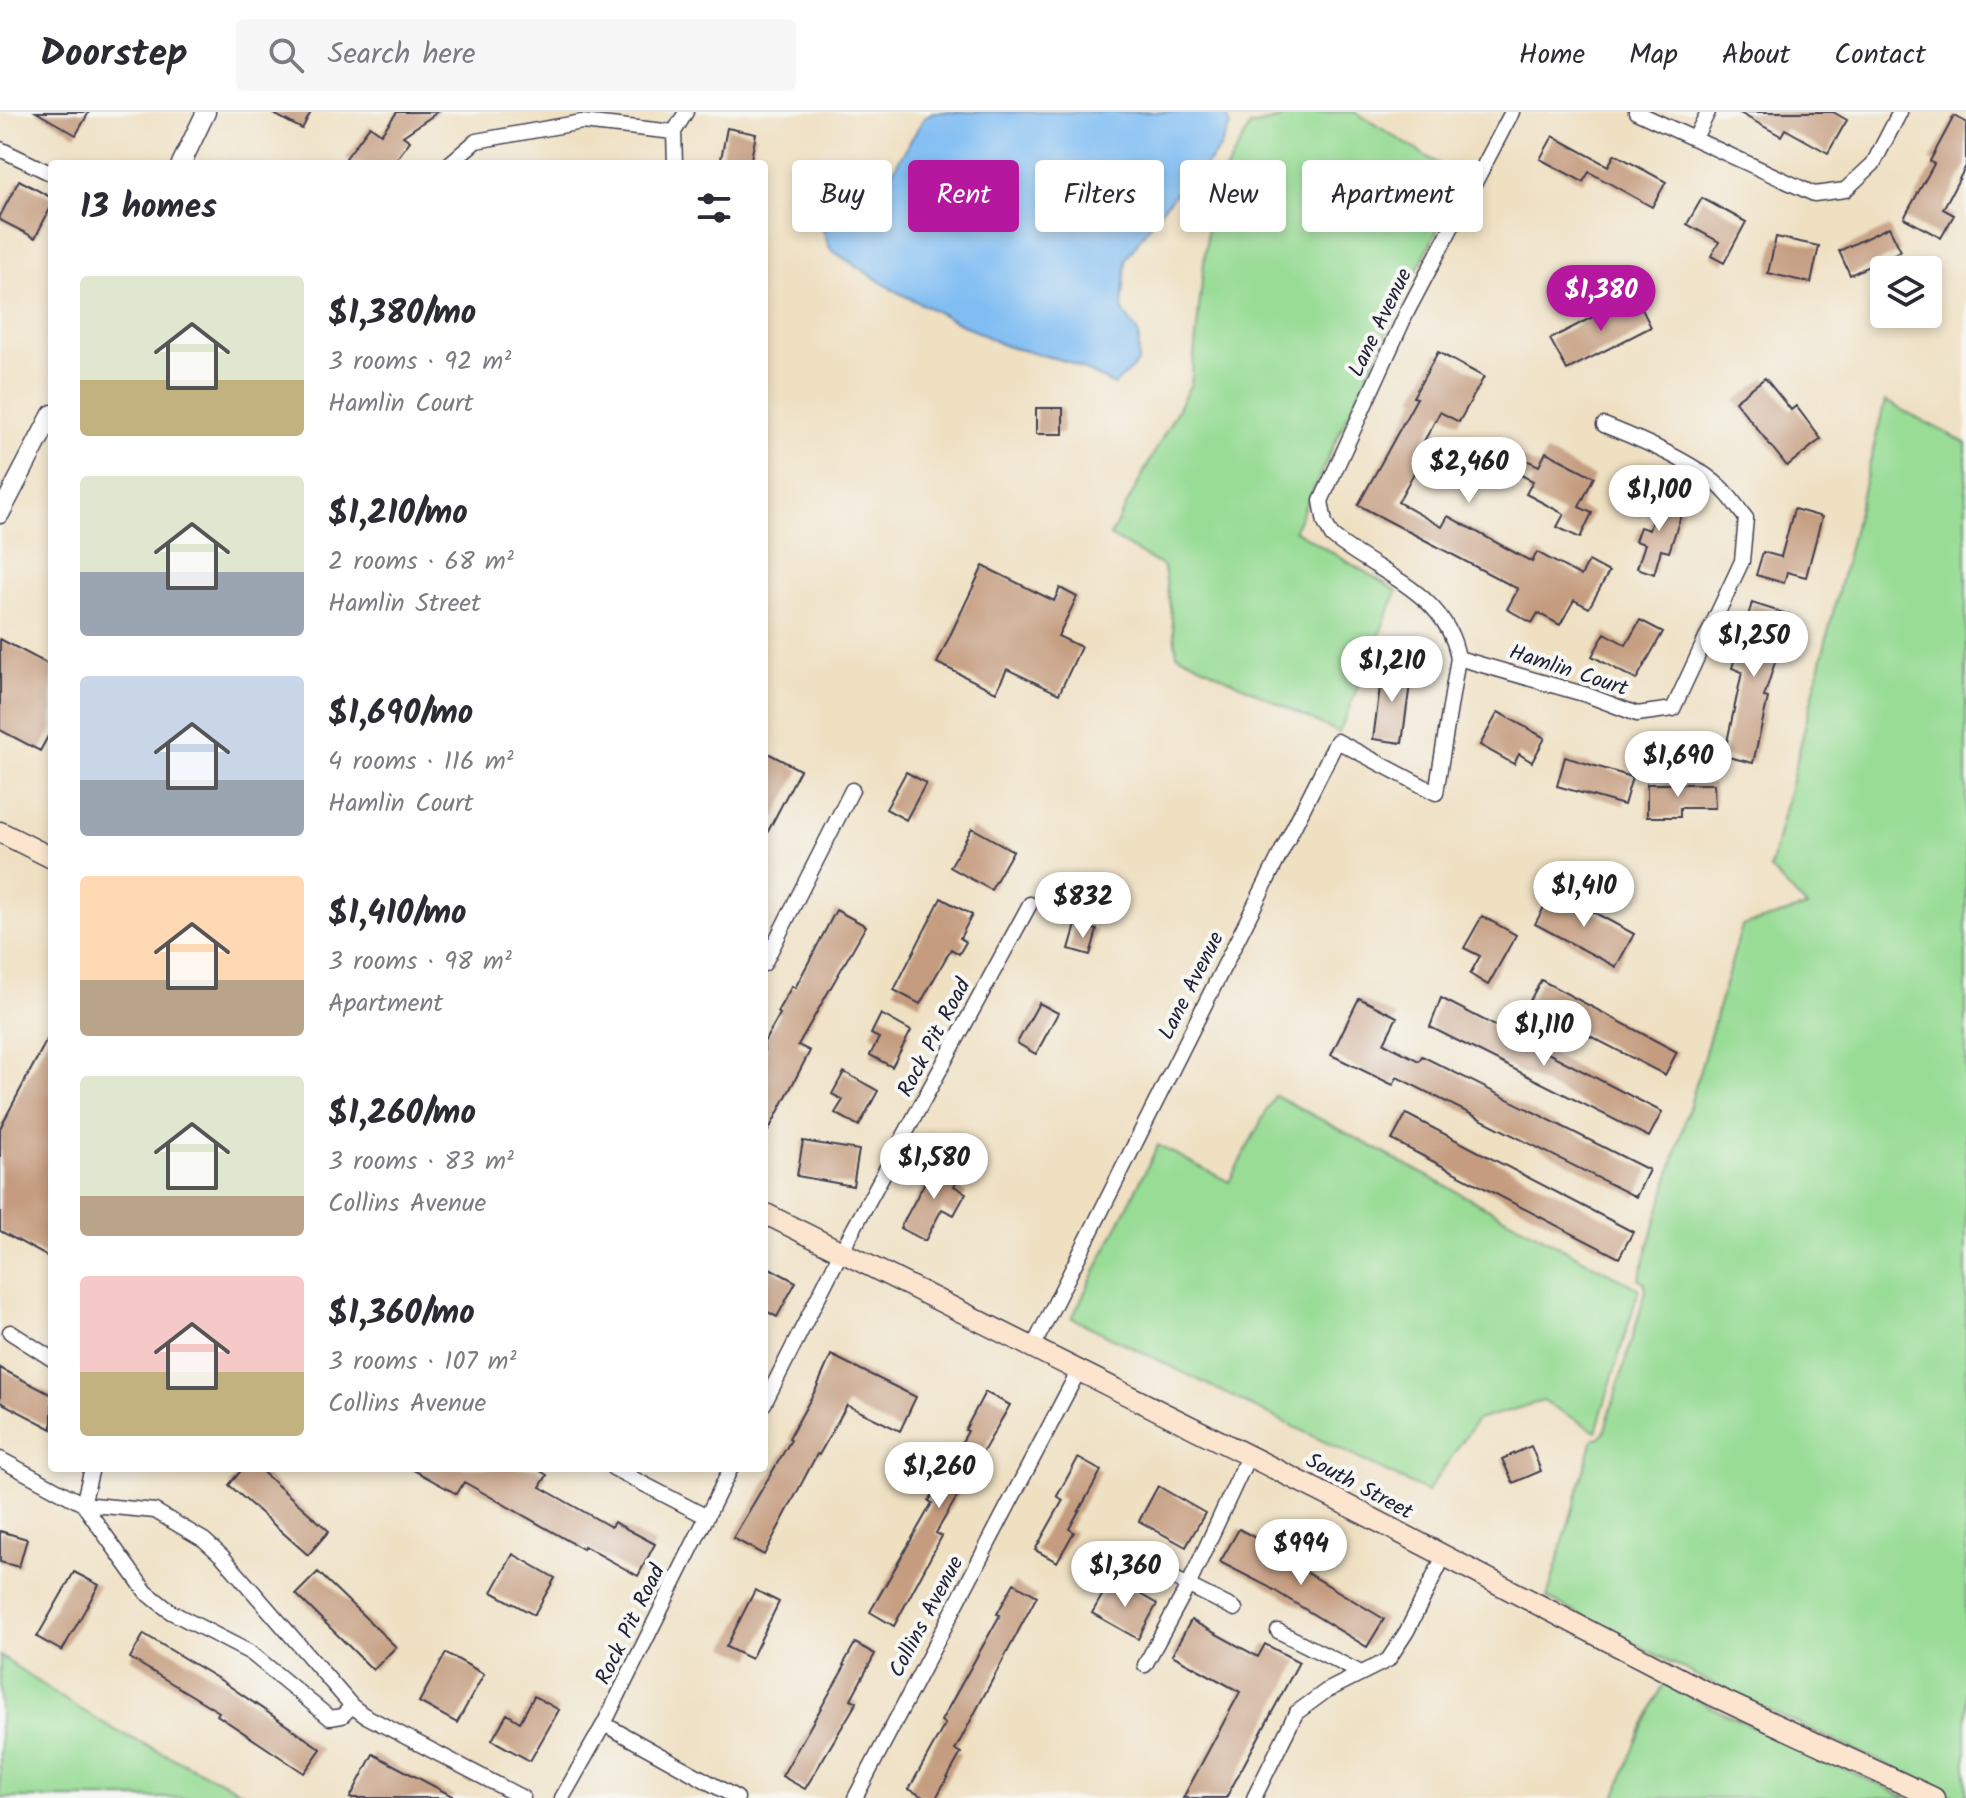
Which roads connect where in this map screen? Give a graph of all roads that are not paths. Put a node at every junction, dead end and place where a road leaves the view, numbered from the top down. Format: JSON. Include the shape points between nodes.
{"nodes":[{"id":1,"x":206,"y":112,"type":"edge"},
{"id":2,"x":686,"y":112,"type":"edge"},
{"id":3,"x":1512,"y":112,"type":"edge"},
{"id":4,"x":1636,"y":112,"type":"edge"},
{"id":5,"x":1708,"y":112,"type":"edge"},
{"id":6,"x":1900,"y":112,"type":"edge"},
{"id":7,"x":582,"y":117,"type":"edge"},
{"id":8,"x":674,"y":132,"type":"junction"},
{"id":9,"x":1695,"y":138,"type":"junction"},
{"id":10,"x":0,"y":149,"type":"edge"},
{"id":11,"x":183,"y":160,"type":"edge"},
{"id":12,"x":454,"y":160,"type":"edge"},
{"id":13,"x":675,"y":160,"type":"edge"},
{"id":14,"x":48,"y":172,"type":"edge"},
{"id":15,"x":48,"y":422,"type":"edge"},
{"id":16,"x":1604,"y":425,"type":"dead end"},
{"id":17,"x":0,"y":514,"type":"edge"},
{"id":18,"x":1458,"y":658,"type":"junction"},
{"id":19,"x":852,"y":790,"type":"dead end"},
{"id":20,"x":0,"y":832,"type":"edge"},
{"id":21,"x":48,"y":856,"type":"edge"},
{"id":22,"x":1030,"y":904,"type":"dead end"},
{"id":23,"x":768,"y":956,"type":"edge"},
{"id":24,"x":768,"y":1215,"type":"edge"},
{"id":25,"x":841,"y":1252,"type":"junction"},
{"id":26,"x":10,"y":1332,"type":"dead end"},
{"id":27,"x":1033,"y":1347,"type":"junction"},
{"id":28,"x":48,"y":1356,"type":"edge"},
{"id":29,"x":1079,"y":1370,"type":"junction"},
{"id":30,"x":768,"y":1396,"type":"edge"},
{"id":31,"x":1249,"y":1455,"type":"junction"},
{"id":32,"x":0,"y":1459,"type":"edge"},
{"id":33,"x":91,"y":1472,"type":"edge"},
{"id":34,"x":621,"y":1472,"type":"edge"},
{"id":35,"x":729,"y":1472,"type":"edge"},
{"id":36,"x":83,"y":1504,"type":"junction"},
{"id":37,"x":707,"y":1517,"type":"junction"},
{"id":38,"x":1444,"y":1556,"type":"junction"},
{"id":39,"x":1143,"y":1563,"type":"dead end"},
{"id":40,"x":1188,"y":1586,"type":"junction"},
{"id":41,"x":1235,"y":1609,"type":"dead end"},
{"id":42,"x":1278,"y":1631,"type":"dead end"},
{"id":43,"x":1145,"y":1665,"type":"dead end"},
{"id":44,"x":1361,"y":1673,"type":"junction"},
{"id":45,"x":352,"y":1706,"type":"junction"},
{"id":46,"x":604,"y":1724,"type":"junction"},
{"id":47,"x":523,"y":1798,"type":"edge"},
{"id":48,"x":562,"y":1798,"type":"edge"},
{"id":49,"x":737,"y":1798,"type":"edge"},
{"id":50,"x":855,"y":1798,"type":"edge"},
{"id":51,"x":1254,"y":1798,"type":"edge"},
{"id":52,"x":1934,"y":1798,"type":"edge"}],
"edges":[{"from":1,"to":11,"type":"street"},
{"from":2,"to":8,"type":"street"},
{"from":3,"to":18,"type":"street","name":"Lane Avenue","via":[[1407,312],[1321,501],[1332,536],[1418,592],[1447,627]]},
{"from":4,"to":9,"type":"street"},
{"from":5,"to":9,"type":"street"},
{"from":6,"to":9,"type":"street","via":[[1873,164],[1845,190],[1814,194]]},
{"from":7,"to":8,"type":"street"},
{"from":7,"to":12,"type":"street","via":[[476,141]]},
{"from":8,"to":13,"type":"street"},
{"from":10,"to":14,"type":"street"},
{"from":15,"to":17,"type":"street"},
{"from":16,"to":18,"type":"street","name":"Hamlin Court","via":[[1695,470],[1725,490],[1746,518],[1742,561],[1673,709],[1637,714]]},
{"from":18,"to":27,"type":"street","name":"Lane Avenue","via":[[1436,793],[1337,741]]},
{"from":19,"to":23,"type":"street"},
{"from":20,"to":21,"type":"main road"},
{"from":22,"to":25,"type":"street","name":"Rock Pit Road"},
{"from":24,"to":25,"type":"main road","name":"South Street"},
{"from":25,"to":27,"type":"main road","name":"South Street"},
{"from":25,"to":30,"type":"street","name":"Rock Pit Road"},
{"from":26,"to":28,"type":"street"},
{"from":27,"to":29,"type":"main road","name":"South Street"},
{"from":29,"to":31,"type":"main road","name":"South Street"},
{"from":29,"to":50,"type":"street","name":"Collins Avenue"},
{"from":31,"to":38,"type":"main road","name":"South Street"},
{"from":31,"to":40,"type":"street"},
{"from":32,"to":36,"type":"street"},
{"from":33,"to":36,"type":"street"},
{"from":34,"to":37,"type":"street"},
{"from":35,"to":37,"type":"street","name":"Rock Pit Road"},
{"from":36,"to":45,"type":"street","via":[[155,1511],[204,1540]]},
{"from":36,"to":45,"type":"street","via":[[146,1592],[171,1612],[251,1653],[330,1718]]},
{"from":37,"to":46,"type":"street","name":"Rock Pit Road"},
{"from":38,"to":44,"type":"street","via":[[1388,1660]]},
{"from":38,"to":52,"type":"main road","name":"South Street","via":[[1712,1695]]},
{"from":39,"to":40,"type":"street"},
{"from":40,"to":41,"type":"street"},
{"from":40,"to":43,"type":"street"},
{"from":42,"to":44,"type":"street"},
{"from":44,"to":51,"type":"street","via":[[1296,1713]]},
{"from":45,"to":47,"type":"street"},
{"from":46,"to":48,"type":"street","name":"Rock Pit Road"},
{"from":46,"to":49,"type":"street"}]}
